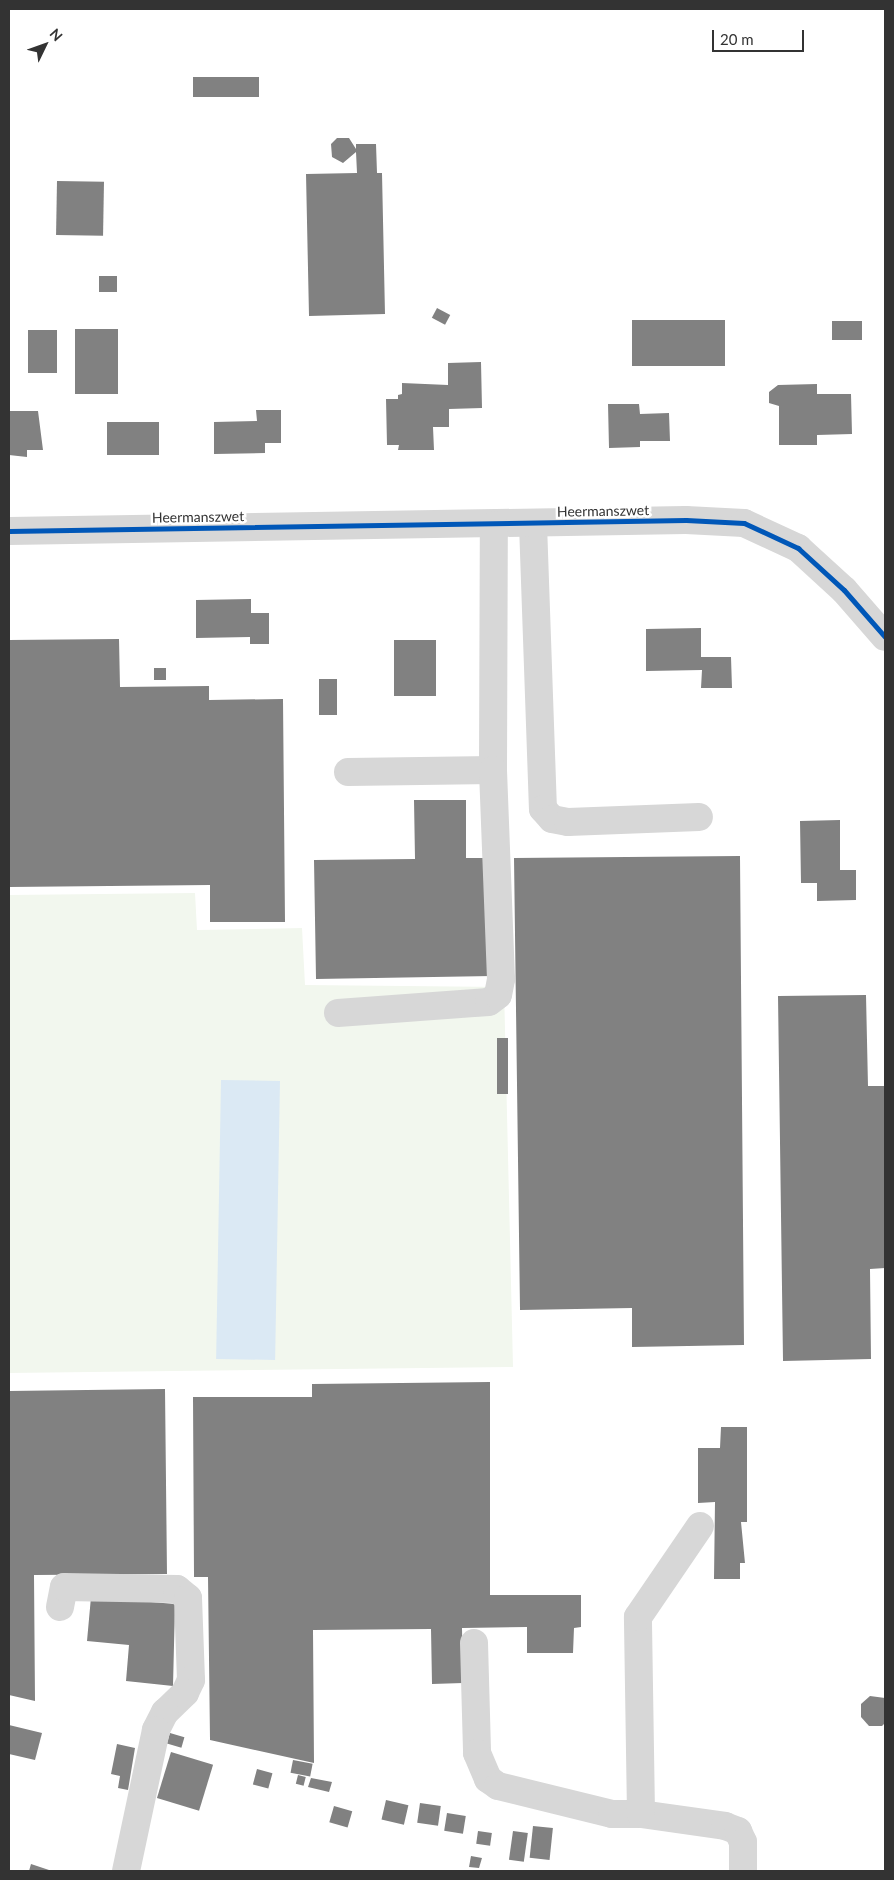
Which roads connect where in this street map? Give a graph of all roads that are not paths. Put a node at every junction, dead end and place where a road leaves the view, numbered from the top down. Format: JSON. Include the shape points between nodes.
{"nodes":[{"id":1,"x":533,"y":524,"type":"junction"},
{"id":2,"x":494,"y":525,"type":"junction"},
{"id":3,"x":9,"y":531,"type":"edge"},
{"id":4,"x":885,"y":637,"type":"edge"},
{"id":5,"x":493,"y":770,"type":"junction"},
{"id":6,"x":348,"y":772,"type":"dead end"},
{"id":7,"x":700,"y":817,"type":"dead end"},
{"id":8,"x":338,"y":1013,"type":"dead end"},
{"id":9,"x":700,"y":1526,"type":"dead end"},
{"id":10,"x":60,"y":1607,"type":"dead end"},
{"id":11,"x":474,"y":1643,"type":"dead end"},
{"id":12,"x":641,"y":1814,"type":"junction"},
{"id":13,"x":126,"y":1871,"type":"edge"},
{"id":14,"x":743,"y":1871,"type":"edge"}],
"edges":[{"from":1,"to":2,"type":"street","name":"Heermanszwet"},
{"from":1,"to":4,"type":"street","name":"Heermanszwet","via":[[686,520],[744,523],[798,548],[844,590]]},
{"from":1,"to":7,"type":"street","via":[[543,809],[552,819],[568,822]]},
{"from":2,"to":3,"type":"street","name":"Heermanszwet"},
{"from":2,"to":5,"type":"street"},
{"from":5,"to":6,"type":"street"},
{"from":5,"to":8,"type":"street","via":[[501,979],[498,995],[489,1002]]},
{"from":9,"to":12,"type":"street","via":[[638,1617]]},
{"from":10,"to":13,"type":"street","via":[[60,1590],[64,1587],[177,1589],[188,1598],[191,1680],[185,1693],[165,1712],[156,1730]]},
{"from":11,"to":12,"type":"street","via":[[477,1753],[488,1779],[498,1786],[612,1814]]},
{"from":12,"to":14,"type":"street","via":[[738,1831],[743,1842]]}]}
